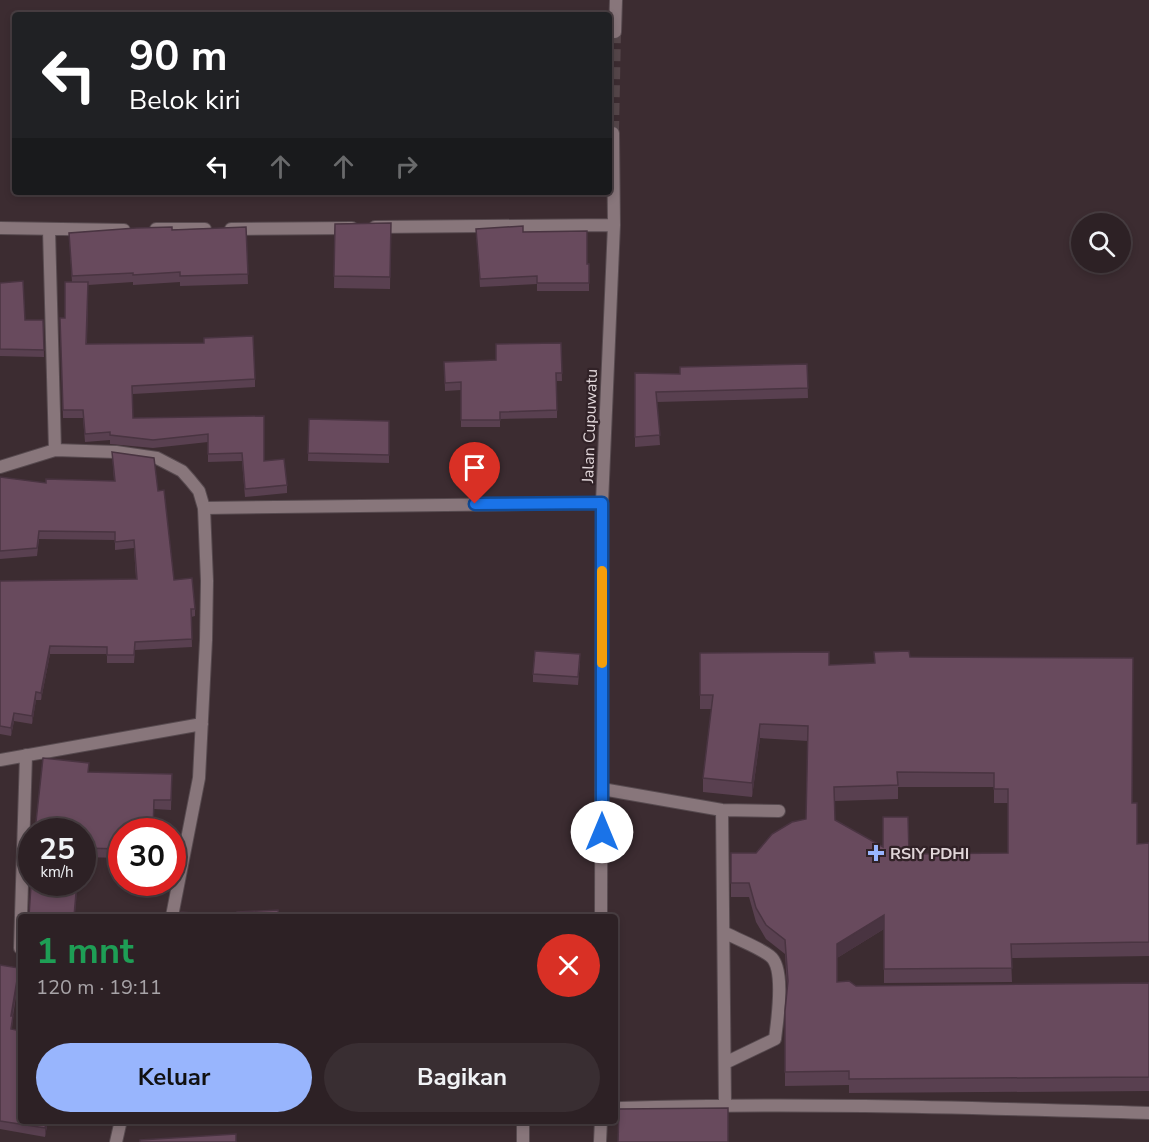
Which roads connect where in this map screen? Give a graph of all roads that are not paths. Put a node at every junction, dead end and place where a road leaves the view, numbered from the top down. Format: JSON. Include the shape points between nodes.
{"nodes":[{"id":1,"x":616,"y":0,"type":"edge"},
{"id":2,"x":615,"y":32,"type":"dead end"},
{"id":3,"x":613,"y":133,"type":"dead end"},
{"id":4,"x":614,"y":225,"type":"junction"},
{"id":5,"x":0,"y":228,"type":"edge"},
{"id":6,"x":49,"y":230,"type":"junction"},
{"id":7,"x":55,"y":450,"type":"junction"},
{"id":8,"x":0,"y":467,"type":"edge"},
{"id":9,"x":602,"y":503,"type":"junction"},
{"id":10,"x":204,"y":508,"type":"junction"},
{"id":11,"x":202,"y":724,"type":"junction"},
{"id":12,"x":26,"y":755,"type":"junction"},
{"id":13,"x":0,"y":760,"type":"edge"},
{"id":14,"x":602,"y":789,"type":"junction"},
{"id":15,"x":722,"y":810,"type":"junction"},
{"id":16,"x":779,"y":811,"type":"dead end"},
{"id":17,"x":21,"y":914,"type":"edge"},
{"id":18,"x":172,"y":914,"type":"edge"},
{"id":19,"x":601,"y":914,"type":"edge"},
{"id":20,"x":724,"y":932,"type":"junction"},
{"id":21,"x":725,"y":1063,"type":"junction"},
{"id":22,"x":725,"y":1104,"type":"junction"},
{"id":23,"x":621,"y":1108,"type":"edge"},
{"id":24,"x":1149,"y":1113,"type":"edge"},
{"id":25,"x":120,"y":1124,"type":"edge"},
{"id":26,"x":523,"y":1124,"type":"edge"},
{"id":27,"x":600,"y":1124,"type":"edge"},
{"id":28,"x":116,"y":1142,"type":"edge"},
{"id":29,"x":524,"y":1142,"type":"edge"},
{"id":30,"x":600,"y":1142,"type":"edge"}],
"edges":[{"from":1,"to":2,"type":"street"},
{"from":3,"to":4,"type":"street","name":"Jalan Cupuwatu"},
{"from":4,"to":6,"type":"street"},
{"from":4,"to":9,"type":"street","name":"Jalan Cupuwatu"},
{"from":5,"to":6,"type":"street"},
{"from":6,"to":7,"type":"street"},
{"from":7,"to":8,"type":"street"},
{"from":7,"to":10,"type":"street","via":[[157,458],[182,471],[199,491]]},
{"from":9,"to":10,"type":"street"},
{"from":9,"to":14,"type":"street","name":"Jalan Cupuwatu"},
{"from":10,"to":11,"type":"street","via":[[207,628]]},
{"from":11,"to":12,"type":"street"},
{"from":11,"to":18,"type":"street","via":[[199,778]]},
{"from":12,"to":13,"type":"street"},
{"from":12,"to":17,"type":"street"},
{"from":14,"to":15,"type":"street"},
{"from":14,"to":19,"type":"street","name":"Jalan Cupuwatu"},
{"from":15,"to":16,"type":"street"},
{"from":15,"to":20,"type":"street"},
{"from":20,"to":21,"type":"street"},
{"from":20,"to":21,"type":"street","via":[[772,957],[778,970],[779,1005],[775,1039]]},
{"from":21,"to":22,"type":"street"},
{"from":22,"to":23,"type":"street"},
{"from":22,"to":24,"type":"street"},
{"from":25,"to":28,"type":"street"},
{"from":26,"to":29,"type":"street"},
{"from":27,"to":30,"type":"street"}]}
